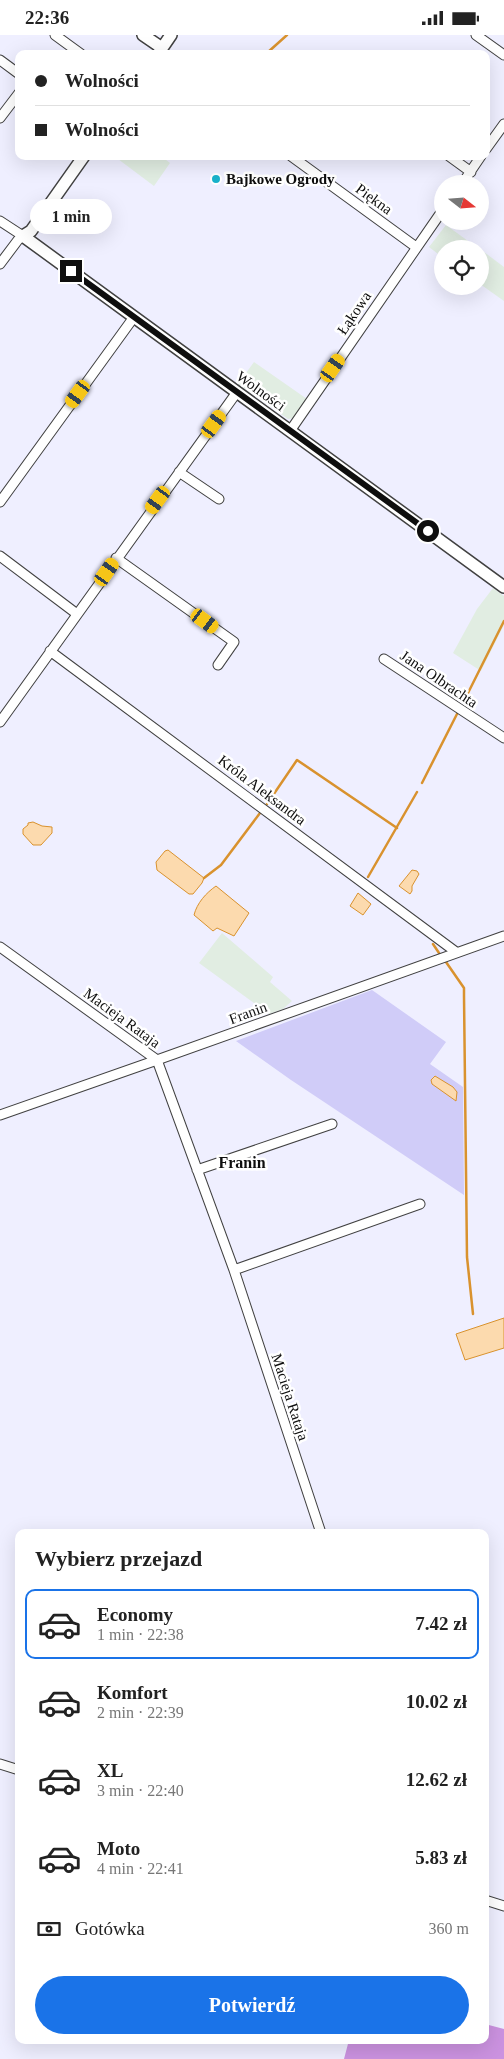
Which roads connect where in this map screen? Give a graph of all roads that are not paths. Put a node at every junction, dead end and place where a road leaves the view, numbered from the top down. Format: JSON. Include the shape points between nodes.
{"nodes":[{"id":1,"x":55,"y":35,"type":"edge"},
{"id":2,"x":143,"y":35,"type":"edge"},
{"id":3,"x":172,"y":35,"type":"edge"},
{"id":4,"x":476,"y":35,"type":"edge"},
{"id":5,"x":76,"y":50,"type":"edge"},
{"id":6,"x":159,"y":50,"type":"edge"},
{"id":7,"x":161,"y":50,"type":"edge"},
{"id":8,"x":504,"y":55,"type":"edge"},
{"id":9,"x":0,"y":60,"type":"edge"},
{"id":10,"x":15,"y":71,"type":"edge"},
{"id":11,"x":15,"y":98,"type":"edge"},
{"id":12,"x":0,"y":118,"type":"edge"},
{"id":13,"x":504,"y":124,"type":"edge"},
{"id":14,"x":490,"y":143,"type":"edge"},
{"id":15,"x":81,"y":160,"type":"edge"},
{"id":16,"x":296,"y":160,"type":"edge"},
{"id":17,"x":454,"y":160,"type":"edge"},
{"id":18,"x":479,"y":160,"type":"edge"},
{"id":19,"x":471,"y":172,"type":"junction"},
{"id":20,"x":469,"y":175,"type":"edge"},
{"id":21,"x":0,"y":221,"type":"edge"},
{"id":22,"x":434,"y":222,"type":"edge"},
{"id":23,"x":23,"y":236,"type":"junction"},
{"id":24,"x":416,"y":247,"type":"junction"},
{"id":25,"x":0,"y":264,"type":"edge"},
{"id":26,"x":134,"y":317,"type":"junction"},
{"id":27,"x":237,"y":392,"type":"junction"},
{"id":28,"x":290,"y":431,"type":"junction"},
{"id":29,"x":179,"y":472,"type":"junction"},
{"id":30,"x":219,"y":499,"type":"dead end"},
{"id":31,"x":0,"y":502,"type":"edge"},
{"id":32,"x":0,"y":556,"type":"edge"},
{"id":33,"x":116,"y":558,"type":"junction"},
{"id":34,"x":504,"y":587,"type":"edge"},
{"id":35,"x":77,"y":614,"type":"junction"},
{"id":36,"x":50,"y":651,"type":"junction"},
{"id":37,"x":384,"y":659,"type":"dead end"},
{"id":38,"x":218,"y":665,"type":"dead end"},
{"id":39,"x":0,"y":721,"type":"edge"},
{"id":40,"x":504,"y":738,"type":"edge"},
{"id":41,"x":504,"y":936,"type":"edge"},
{"id":42,"x":0,"y":947,"type":"edge"},
{"id":43,"x":456,"y":952,"type":"junction"},
{"id":44,"x":157,"y":1061,"type":"junction"},
{"id":45,"x":0,"y":1115,"type":"edge"},
{"id":46,"x":332,"y":1124,"type":"dead end"},
{"id":47,"x":197,"y":1170,"type":"junction"},
{"id":48,"x":420,"y":1204,"type":"dead end"},
{"id":49,"x":234,"y":1270,"type":"junction"},
{"id":50,"x":320,"y":1529,"type":"edge"},
{"id":51,"x":0,"y":1764,"type":"edge"},
{"id":52,"x":15,"y":1769,"type":"edge"},
{"id":53,"x":489,"y":1901,"type":"edge"},
{"id":54,"x":504,"y":1905,"type":"edge"}],
"edges":[{"from":1,"to":5,"type":"street"},
{"from":2,"to":6,"type":"street"},
{"from":3,"to":7,"type":"street"},
{"from":4,"to":8,"type":"street"},
{"from":9,"to":10,"type":"street"},
{"from":11,"to":12,"type":"street"},
{"from":13,"to":14,"type":"street"},
{"from":15,"to":23,"type":"street","via":[[31,231]]},
{"from":16,"to":24,"type":"street","name":"Piękna"},
{"from":17,"to":19,"type":"street"},
{"from":18,"to":19,"type":"street"},
{"from":19,"to":20,"type":"street"},
{"from":21,"to":23,"type":"street","name":"Wolności"},
{"from":22,"to":24,"type":"street","name":"Łąkowa"},
{"from":23,"to":25,"type":"street"},
{"from":23,"to":26,"type":"street","name":"Wolności"},
{"from":24,"to":28,"type":"street","name":"Łąkowa"},
{"from":26,"to":27,"type":"street","name":"Wolności"},
{"from":26,"to":31,"type":"street"},
{"from":27,"to":28,"type":"street","name":"Wolności"},
{"from":27,"to":29,"type":"street"},
{"from":28,"to":34,"type":"street","name":"Wolności"},
{"from":29,"to":30,"type":"street"},
{"from":29,"to":33,"type":"street"},
{"from":32,"to":35,"type":"street"},
{"from":33,"to":35,"type":"street"},
{"from":33,"to":38,"type":"street","via":[[234,642]]},
{"from":35,"to":36,"type":"street"},
{"from":36,"to":39,"type":"street"},
{"from":36,"to":43,"type":"street","name":"Króla Aleksandra"},
{"from":37,"to":40,"type":"street","name":"Jana Olbrachta"},
{"from":41,"to":43,"type":"street","name":"Franin"},
{"from":42,"to":44,"type":"street","name":"Macieja Rataja"},
{"from":43,"to":44,"type":"street","name":"Franin"},
{"from":44,"to":45,"type":"street","name":"Franin"},
{"from":44,"to":47,"type":"street","name":"Macieja Rataja"},
{"from":46,"to":47,"type":"street"},
{"from":47,"to":49,"type":"street","name":"Macieja Rataja"},
{"from":48,"to":49,"type":"street"},
{"from":49,"to":50,"type":"street","name":"Macieja Rataja"},
{"from":51,"to":52,"type":"street"},
{"from":53,"to":54,"type":"street"}]}
